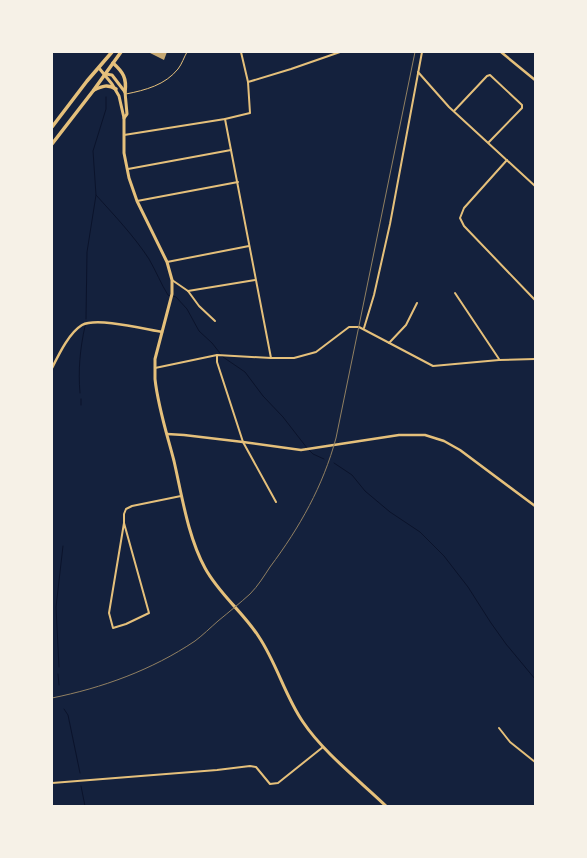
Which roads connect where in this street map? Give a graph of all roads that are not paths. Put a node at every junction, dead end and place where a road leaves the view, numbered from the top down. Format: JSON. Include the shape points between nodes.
{"nodes":[{"id":1,"x":112,"y":52,"type":"edge"},
{"id":2,"x":121,"y":52,"type":"edge"},
{"id":3,"x":186,"y":52,"type":"edge"},
{"id":4,"x":241,"y":52,"type":"edge"},
{"id":5,"x":340,"y":52,"type":"edge"},
{"id":6,"x":422,"y":52,"type":"edge"},
{"id":7,"x":501,"y":52,"type":"edge"},
{"id":8,"x":113,"y":63,"type":"junction"},
{"id":9,"x":98,"y":68,"type":"junction"},
{"id":10,"x":418,"y":72,"type":"junction"},
{"id":11,"x":105,"y":74,"type":"junction"},
{"id":12,"x":535,"y":80,"type":"edge"},
{"id":13,"x":248,"y":82,"type":"junction"},
{"id":14,"x":116,"y":89,"type":"junction"},
{"id":15,"x":93,"y":91,"type":"junction"},
{"id":16,"x":125,"y":93,"type":"junction"},
{"id":17,"x":454,"y":111,"type":"junction"},
{"id":18,"x":124,"y":118,"type":"junction"},
{"id":19,"x":225,"y":119,"type":"junction"},
{"id":20,"x":52,"y":127,"type":"edge"},
{"id":21,"x":124,"y":136,"type":"junction"},
{"id":22,"x":489,"y":142,"type":"junction"},
{"id":23,"x":52,"y":144,"type":"edge"},
{"id":24,"x":231,"y":150,"type":"junction"},
{"id":25,"x":507,"y":160,"type":"junction"},
{"id":26,"x":126,"y":170,"type":"junction"},
{"id":27,"x":238,"y":182,"type":"junction"},
{"id":28,"x":535,"y":186,"type":"edge"},
{"id":29,"x":137,"y":200,"type":"junction"},
{"id":30,"x":249,"y":246,"type":"junction"},
{"id":31,"x":167,"y":262,"type":"junction"},
{"id":32,"x":172,"y":280,"type":"junction"},
{"id":33,"x":255,"y":280,"type":"junction"},
{"id":34,"x":188,"y":291,"type":"junction"},
{"id":35,"x":455,"y":293,"type":"dead end"},
{"id":36,"x":535,"y":300,"type":"edge"},
{"id":37,"x":417,"y":303,"type":"dead end"},
{"id":38,"x":215,"y":321,"type":"dead end"},
{"id":39,"x":364,"y":329,"type":"junction"},
{"id":40,"x":162,"y":332,"type":"junction"},
{"id":41,"x":389,"y":343,"type":"junction"},
{"id":42,"x":219,"y":355,"type":"junction"},
{"id":43,"x":271,"y":358,"type":"junction"},
{"id":44,"x":535,"y":359,"type":"edge"},
{"id":45,"x":499,"y":360,"type":"junction"},
{"id":46,"x":52,"y":368,"type":"edge"},
{"id":47,"x":155,"y":368,"type":"junction"},
{"id":48,"x":167,"y":434,"type":"junction"},
{"id":49,"x":244,"y":442,"type":"junction"},
{"id":50,"x":182,"y":495,"type":"junction"},
{"id":51,"x":276,"y":502,"type":"dead end"},
{"id":52,"x":535,"y":506,"type":"edge"},
{"id":53,"x":124,"y":523,"type":"junction"},
{"id":54,"x":499,"y":728,"type":"dead end"},
{"id":55,"x":323,"y":747,"type":"junction"},
{"id":56,"x":535,"y":762,"type":"edge"},
{"id":57,"x":52,"y":783,"type":"edge"},
{"id":58,"x":386,"y":806,"type":"edge"}],
"edges":[{"from":1,"to":9,"type":"highway"},
{"from":2,"to":8,"type":"highway"},
{"from":3,"to":16,"type":"lane","via":[[179,68],[164,82],[146,90]]},
{"from":4,"to":13,"type":"street"},
{"from":5,"to":13,"type":"street"},
{"from":6,"to":10,"type":"street"},
{"from":7,"to":12,"type":"street"},
{"from":8,"to":11,"type":"highway"},
{"from":8,"to":16,"type":"highway","via":[[124,76]]},
{"from":9,"to":11,"type":"main road"},
{"from":9,"to":20,"type":"highway"},
{"from":10,"to":17,"type":"street"},
{"from":10,"to":39,"type":"street","via":[[390,224]]},
{"from":11,"to":14,"type":"main road"},
{"from":11,"to":15,"type":"highway"},
{"from":11,"to":16,"type":"main road","via":[[112,75]]},
{"from":13,"to":19,"type":"street","via":[[250,113]]},
{"from":14,"to":15,"type":"highway","via":[[105,86]]},
{"from":14,"to":18,"type":"main road"},
{"from":15,"to":23,"type":"highway"},
{"from":16,"to":18,"type":"main road","via":[[127,114]]},
{"from":17,"to":22,"type":"street"},
{"from":17,"to":22,"type":"street","via":[[487,76],[490,75],[499,82],[522,108]]},
{"from":18,"to":21,"type":"main road"},
{"from":19,"to":21,"type":"street"},
{"from":19,"to":24,"type":"street"},
{"from":21,"to":26,"type":"main road"},
{"from":22,"to":25,"type":"street"},
{"from":24,"to":26,"type":"street"},
{"from":24,"to":27,"type":"street"},
{"from":25,"to":28,"type":"street"},
{"from":25,"to":36,"type":"street","via":[[464,208],[460,218],[464,226]]},
{"from":26,"to":29,"type":"main road"},
{"from":27,"to":29,"type":"street"},
{"from":27,"to":30,"type":"street"},
{"from":29,"to":31,"type":"main road"},
{"from":30,"to":31,"type":"street"},
{"from":30,"to":33,"type":"street"},
{"from":31,"to":32,"type":"main road"},
{"from":32,"to":34,"type":"street"},
{"from":32,"to":40,"type":"main road","via":[[172,294]]},
{"from":33,"to":34,"type":"street"},
{"from":33,"to":43,"type":"street"},
{"from":34,"to":38,"type":"street"},
{"from":35,"to":45,"type":"street"},
{"from":37,"to":41,"type":"street","via":[[406,325]]},
{"from":39,"to":41,"type":"street"},
{"from":39,"to":43,"type":"street","via":[[348,328],[316,352],[294,358]]},
{"from":40,"to":46,"type":"street","via":[[103,322],[86,323],[72,334]]},
{"from":40,"to":47,"type":"main road"},
{"from":41,"to":45,"type":"street","via":[[433,366]]},
{"from":42,"to":43,"type":"street"},
{"from":42,"to":47,"type":"street"},
{"from":42,"to":49,"type":"street"},
{"from":44,"to":45,"type":"street"},
{"from":47,"to":48,"type":"main road","via":[[156,387]]},
{"from":48,"to":49,"type":"street"},
{"from":48,"to":50,"type":"main road"},
{"from":49,"to":51,"type":"street"},
{"from":49,"to":52,"type":"street","via":[[301,450],[399,435],[425,435],[460,450]]},
{"from":50,"to":53,"type":"street","via":[[132,506],[126,509]]},
{"from":50,"to":55,"type":"main road","via":[[200,558],[214,582],[263,643],[298,714]]},
{"from":53,"to":53,"type":"street","via":[[109,613],[113,628],[149,613]]},
{"from":54,"to":56,"type":"street","via":[[510,742]]},
{"from":55,"to":57,"type":"street","via":[[274,784],[270,784],[256,767],[250,766]]},
{"from":55,"to":58,"type":"main road"}]}
